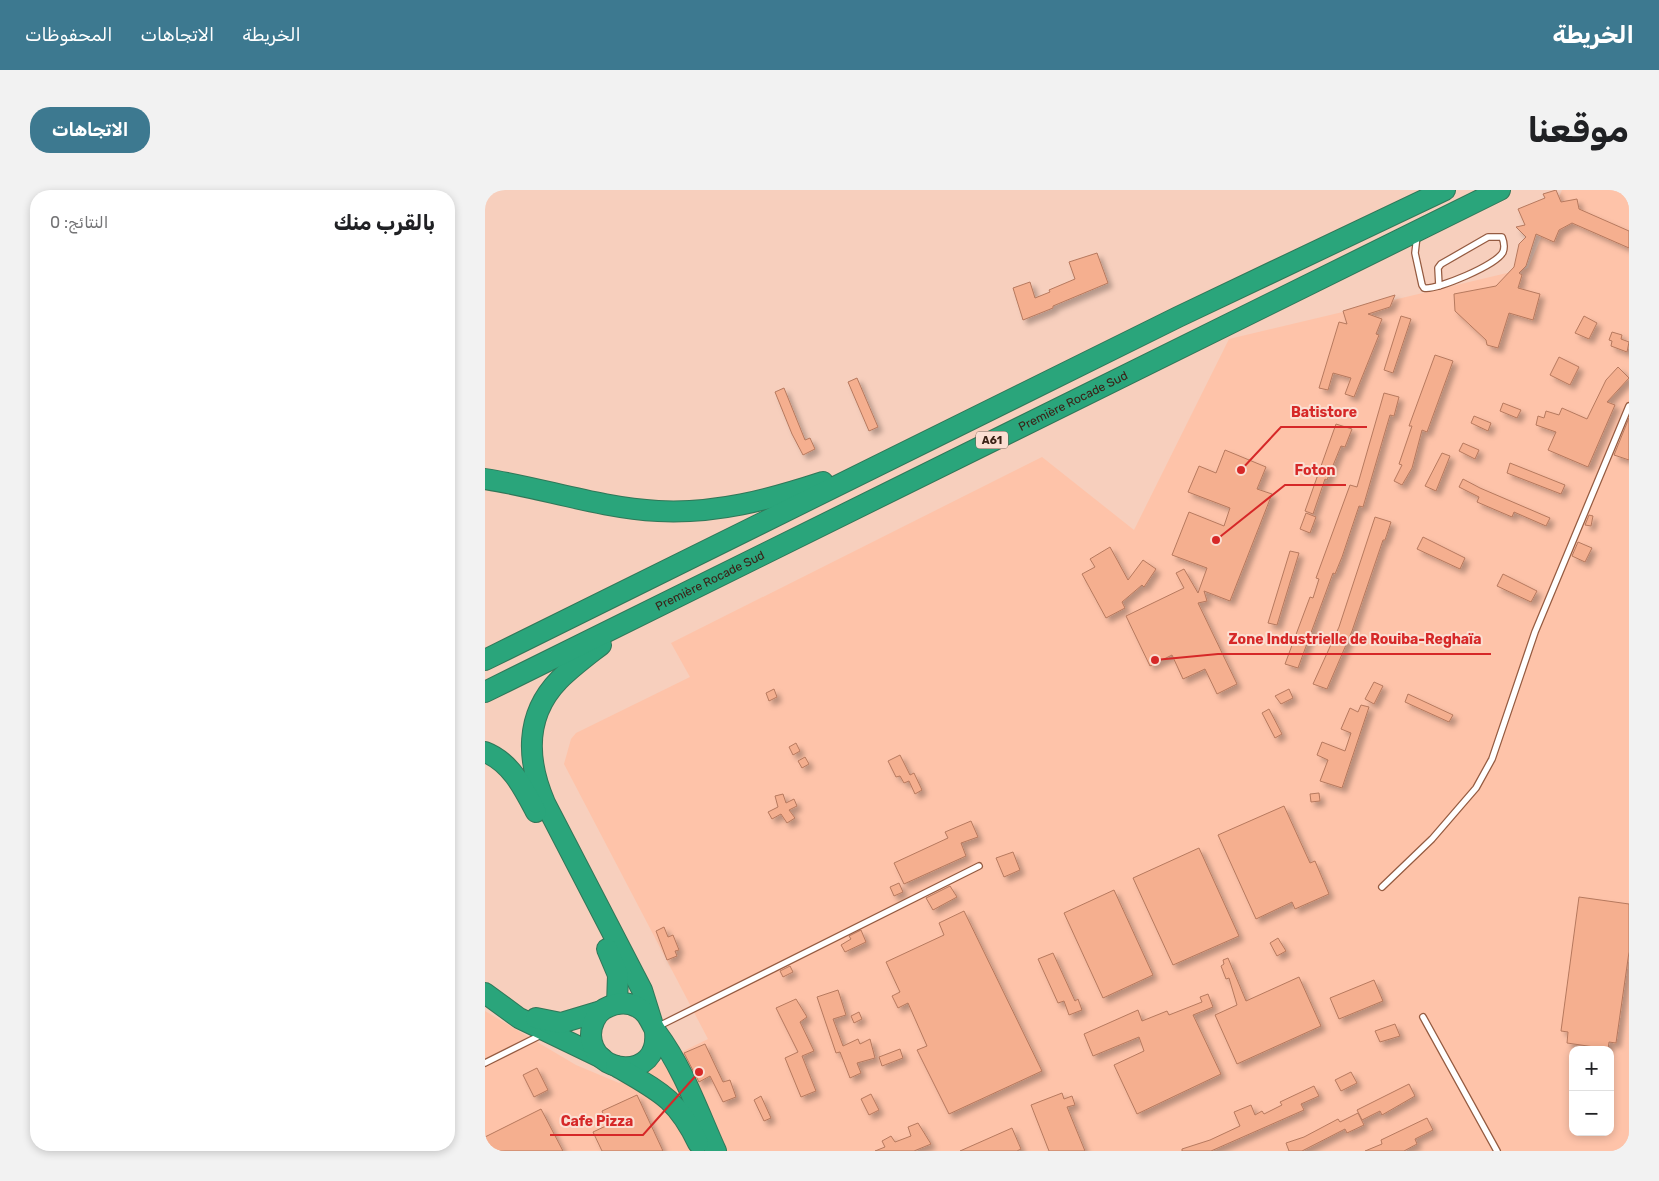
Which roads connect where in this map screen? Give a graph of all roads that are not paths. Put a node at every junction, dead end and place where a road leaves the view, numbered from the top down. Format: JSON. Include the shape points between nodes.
{"nodes":[{"id":1,"x":1445,"y":190,"type":"edge"},
{"id":2,"x":1500,"y":190,"type":"edge"},
{"id":3,"x":1417,"y":229,"type":"junction"},
{"id":4,"x":1439,"y":286,"type":"junction"},
{"id":5,"x":1629,"y":406,"type":"edge"},
{"id":6,"x":886,"y":462,"type":"junction"},
{"id":7,"x":485,"y":479,"type":"edge"},
{"id":8,"x":626,"y":624,"type":"junction"},
{"id":9,"x":485,"y":660,"type":"edge"},
{"id":10,"x":485,"y":692,"type":"edge"},
{"id":11,"x":485,"y":752,"type":"edge"},
{"id":12,"x":979,"y":866,"type":"dead end"},
{"id":13,"x":1382,"y":888,"type":"dead end"},
{"id":14,"x":485,"y":983,"type":"edge"},
{"id":15,"x":485,"y":993,"type":"edge"},
{"id":16,"x":609,"y":1007,"type":"junction"},
{"id":17,"x":1423,"y":1017,"type":"dead end"},
{"id":18,"x":654,"y":1027,"type":"junction"},
{"id":19,"x":547,"y":1032,"type":"junction"},
{"id":20,"x":608,"y":1061,"type":"junction"},
{"id":21,"x":485,"y":1062,"type":"edge"},
{"id":22,"x":702,"y":1151,"type":"edge"},
{"id":23,"x":716,"y":1151,"type":"edge"},
{"id":24,"x":1497,"y":1151,"type":"edge"}],
"edges":[{"from":1,"to":6,"type":"highway","number":"A61","via":[[1178,317]]},
{"from":2,"to":3,"type":"highway","name":"Première Rocade Sud","number":"A61"},
{"from":3,"to":4,"type":"lane","via":[[1415,253],[1422,285],[1429,289]]},
{"from":3,"to":8,"type":"highway","name":"Première Rocade Sud","number":"A61"},
{"from":4,"to":4,"type":"lane","via":[[1495,260],[1503,252],[1502,237],[1488,237],[1441,264],[1438,268]]},
{"from":5,"to":13,"type":"lane","via":[[1535,632],[1492,759],[1476,788],[1432,839]]},
{"from":6,"to":7,"type":"highway","via":[[765,500],[686,511],[620,506]]},
{"from":6,"to":9,"type":"highway","number":"A61"},
{"from":8,"to":10,"type":"highway","name":"Première Rocade Sud","number":"A61"},
{"from":8,"to":18,"type":"highway","via":[[558,681],[543,702],[534,727],[531,753],[535,779],[545,804],[642,990]]},
{"from":11,"to":16,"type":"highway","via":[[516,777],[615,965],[619,987]]},
{"from":12,"to":18,"type":"lane"},
{"from":14,"to":16,"type":"highway","via":[[505,1002],[549,1023],[571,1021]]},
{"from":15,"to":19,"type":"highway","via":[[519,1018]]},
{"from":16,"to":18,"type":"highway","via":[[637,1006]]},
{"from":16,"to":20,"type":"highway","via":[[595,1018],[591,1034],[593,1043]]},
{"from":17,"to":24,"type":"lane"},
{"from":18,"to":20,"type":"highway","via":[[655,1048],[645,1061],[630,1068]]},
{"from":18,"to":23,"type":"highway","via":[[668,1047]]},
{"from":19,"to":20,"type":"highway"},
{"from":19,"to":21,"type":"lane"},
{"from":20,"to":22,"type":"highway","via":[[659,1091],[676,1105]]}]}
